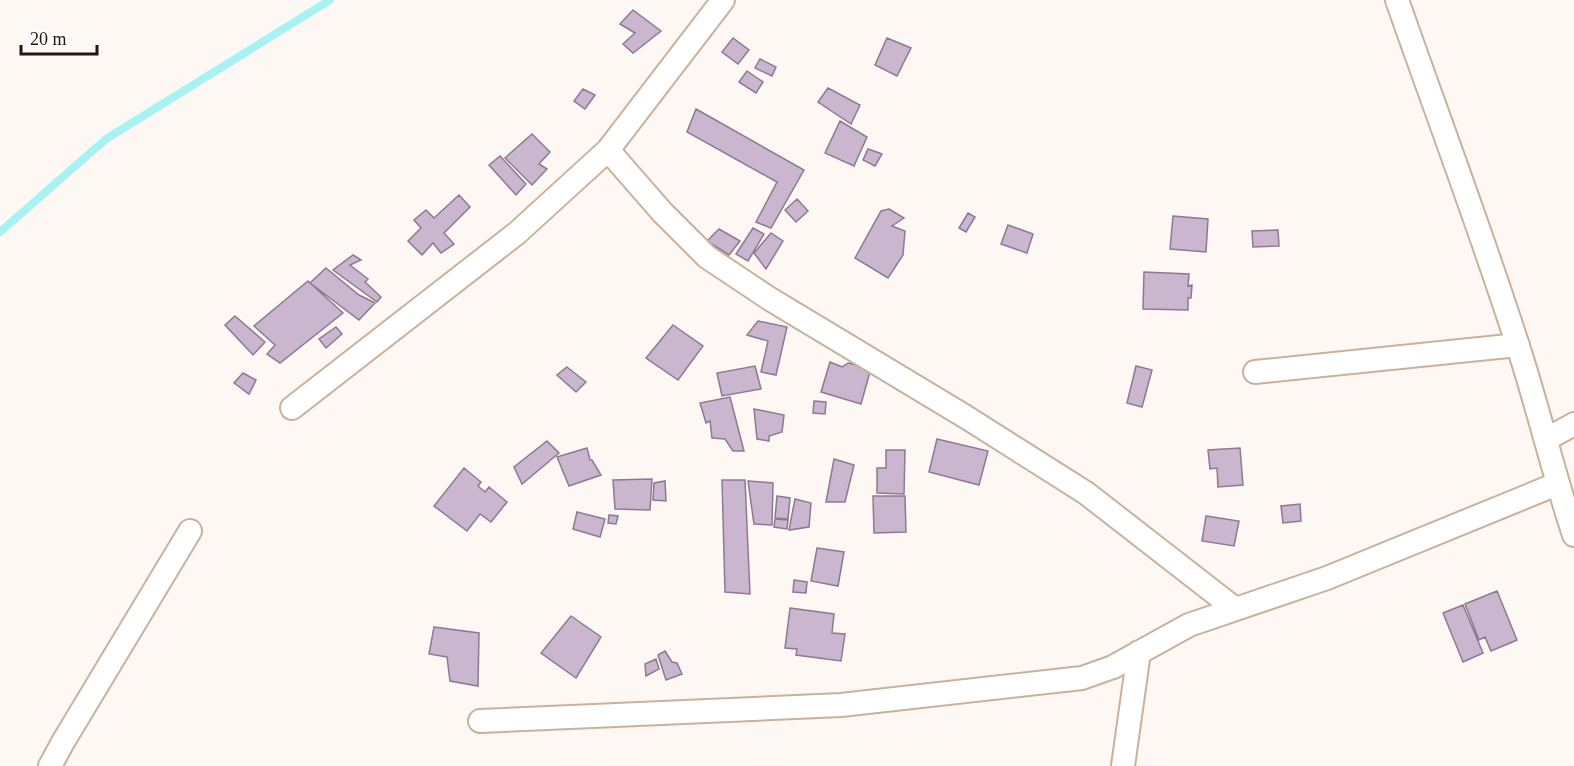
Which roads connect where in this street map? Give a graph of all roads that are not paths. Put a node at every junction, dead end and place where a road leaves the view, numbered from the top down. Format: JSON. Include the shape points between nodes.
{"nodes":[{"id":1,"x":723,"y":0,"type":"edge"},
{"id":2,"x":1397,"y":0,"type":"edge"},
{"id":3,"x":608,"y":150,"type":"junction"},
{"id":4,"x":1518,"y":345,"type":"junction"},
{"id":5,"x":1255,"y":372,"type":"dead end"},
{"id":6,"x":292,"y":408,"type":"dead end"},
{"id":7,"x":1574,"y":424,"type":"edge"},
{"id":8,"x":1547,"y":440,"type":"junction"},
{"id":9,"x":1557,"y":484,"type":"junction"},
{"id":10,"x":190,"y":531,"type":"dead end"},
{"id":11,"x":1574,"y":535,"type":"edge"},
{"id":12,"x":1234,"y":608,"type":"junction"},
{"id":13,"x":1139,"y":652,"type":"junction"},
{"id":14,"x":480,"y":721,"type":"dead end"},
{"id":15,"x":50,"y":766,"type":"edge"},
{"id":16,"x":1123,"y":766,"type":"edge"}],
"edges":[{"from":1,"to":3,"type":"street"},
{"from":2,"to":4,"type":"street"},
{"from":3,"to":6,"type":"street","via":[[517,233]]},
{"from":3,"to":12,"type":"street","via":[[707,257],[1086,493]]},
{"from":4,"to":5,"type":"street"},
{"from":4,"to":8,"type":"street"},
{"from":7,"to":8,"type":"street"},
{"from":8,"to":9,"type":"street"},
{"from":9,"to":11,"type":"street"},
{"from":9,"to":12,"type":"street","via":[[1327,578]]},
{"from":10,"to":15,"type":"street"},
{"from":12,"to":13,"type":"street","via":[[1189,625]]},
{"from":13,"to":14,"type":"street","via":[[1082,678],[841,705]]},
{"from":13,"to":16,"type":"street"}]}
